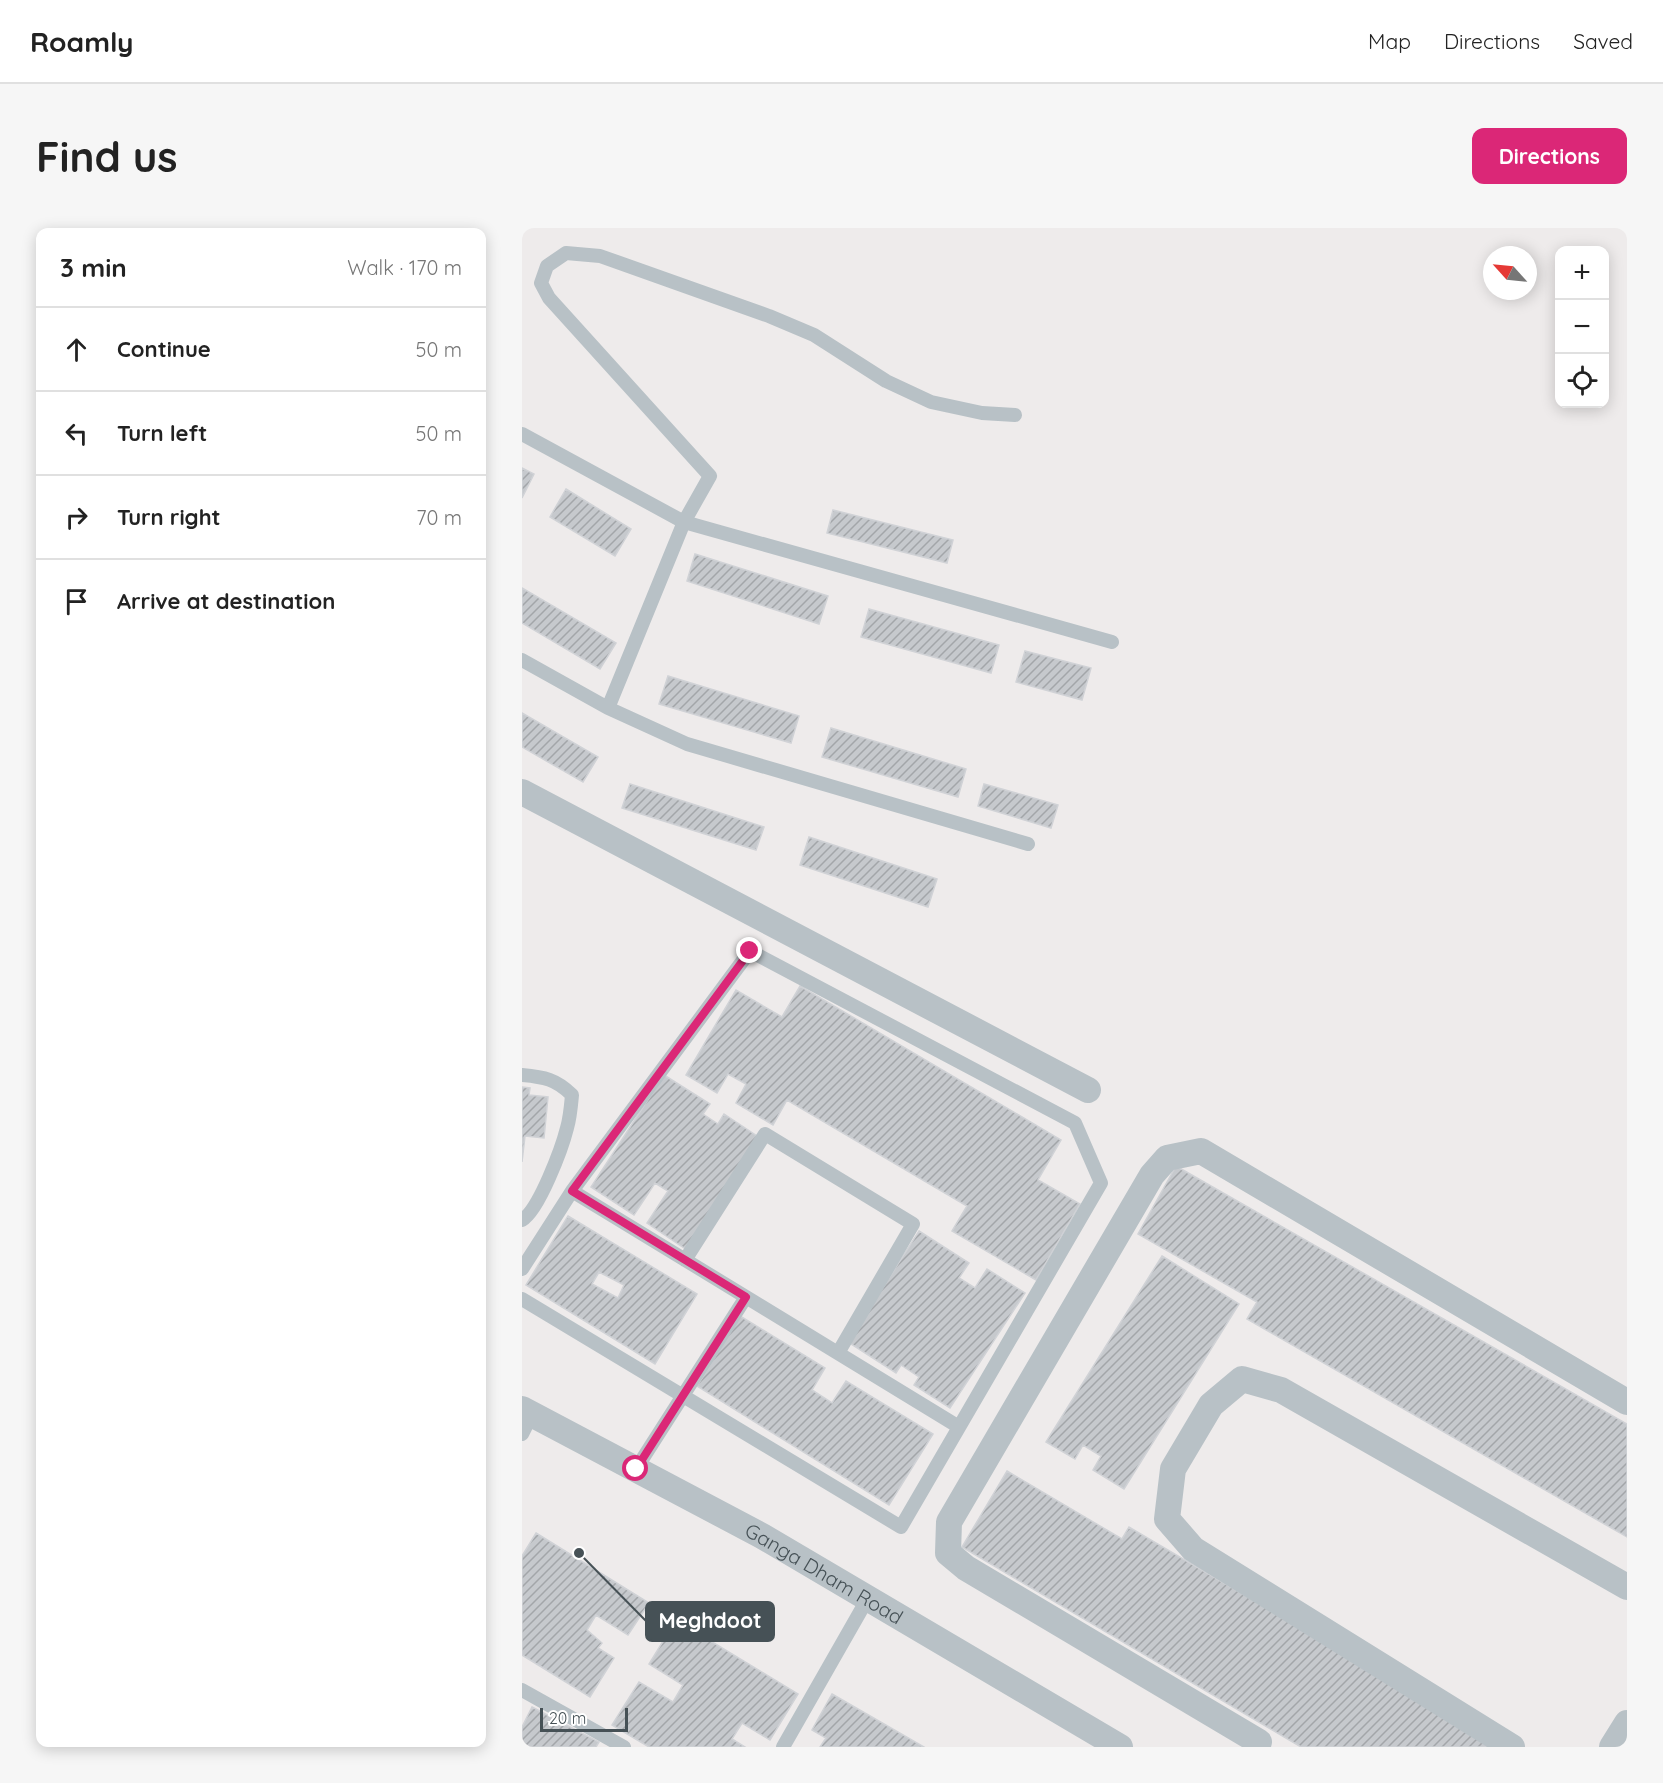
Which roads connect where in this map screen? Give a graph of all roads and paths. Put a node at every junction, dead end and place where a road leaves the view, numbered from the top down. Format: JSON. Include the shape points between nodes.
{"nodes":[{"id":1,"x":1015,"y":415,"type":"dead end"},
{"id":2,"x":522,"y":434,"type":"edge"},
{"id":3,"x":684,"y":522,"type":"junction"},
{"id":4,"x":1112,"y":642,"type":"dead end"},
{"id":5,"x":522,"y":660,"type":"edge"},
{"id":6,"x":608,"y":708,"type":"junction"},
{"id":7,"x":522,"y":792,"type":"edge"},
{"id":8,"x":1028,"y":844,"type":"dead end"},
{"id":9,"x":522,"y":1075,"type":"edge"},
{"id":10,"x":1088,"y":1090,"type":"dead end"},
{"id":11,"x":572,"y":1191,"type":"junction"},
{"id":12,"x":522,"y":1220,"type":"edge"},
{"id":13,"x":685,"y":1260,"type":"junction"},
{"id":14,"x":522,"y":1269,"type":"edge"},
{"id":15,"x":746,"y":1297,"type":"junction"},
{"id":16,"x":522,"y":1299,"type":"edge"},
{"id":17,"x":838,"y":1353,"type":"junction"},
{"id":18,"x":682,"y":1397,"type":"junction"},
{"id":19,"x":1627,"y":1401,"type":"edge"},
{"id":20,"x":525,"y":1419,"type":"edge"},
{"id":21,"x":959,"y":1427,"type":"junction"},
{"id":22,"x":636,"y":1469,"type":"junction"},
{"id":23,"x":1627,"y":1587,"type":"edge"},
{"id":24,"x":868,"y":1598,"type":"junction"},
{"id":25,"x":522,"y":1690,"type":"edge"},
{"id":26,"x":1627,"y":1723,"type":"edge"},
{"id":27,"x":1261,"y":1745,"type":"edge"},
{"id":28,"x":624,"y":1747,"type":"edge"},
{"id":29,"x":783,"y":1747,"type":"edge"},
{"id":30,"x":1120,"y":1747,"type":"edge"},
{"id":31,"x":1512,"y":1747,"type":"edge"},
{"id":32,"x":1612,"y":1747,"type":"edge"}],
"edges":[{"from":1,"to":3,"type":"lane","via":[[982,413],[931,402],[886,381],[814,335],[769,316],[600,256],[566,253],[547,266],[541,283],[549,298],[710,476]]},
{"from":2,"to":3,"type":"lane"},
{"from":3,"to":4,"type":"lane"},
{"from":3,"to":6,"type":"lane"},
{"from":5,"to":6,"type":"lane"},
{"from":6,"to":8,"type":"lane","via":[[687,744]]},
{"from":7,"to":10,"type":"street"},
{"from":9,"to":12,"type":"lane","via":[[560,1082],[572,1095],[568,1127],[545,1185]]},
{"from":11,"to":13,"type":"lane"},
{"from":11,"to":14,"type":"lane"},
{"from":11,"to":21,"type":"lane","via":[[750,951],[1075,1123],[1101,1183]]},
{"from":13,"to":15,"type":"lane"},
{"from":13,"to":17,"type":"lane","via":[[765,1134],[913,1224]]},
{"from":15,"to":17,"type":"lane"},
{"from":15,"to":18,"type":"lane"},
{"from":16,"to":18,"type":"lane"},
{"from":17,"to":21,"type":"lane"},
{"from":18,"to":21,"type":"lane","via":[[901,1527]]},
{"from":18,"to":22,"type":"lane"},
{"from":19,"to":27,"type":"street","via":[[1201,1151],[1167,1158],[1152,1175],[949,1522],[948,1553],[966,1568]]},
{"from":20,"to":22,"type":"street","name":"Ganga Dham Road"},
{"from":22,"to":24,"type":"street","name":"Ganga Dham Road"},
{"from":23,"to":31,"type":"street","via":[[1281,1390],[1242,1379],[1211,1405],[1173,1469],[1167,1519],[1193,1549]]},
{"from":24,"to":29,"type":"lane"},
{"from":24,"to":30,"type":"street","name":"Ganga Dham Road"},
{"from":25,"to":28,"type":"lane"},
{"from":26,"to":32,"type":"street"}]}
